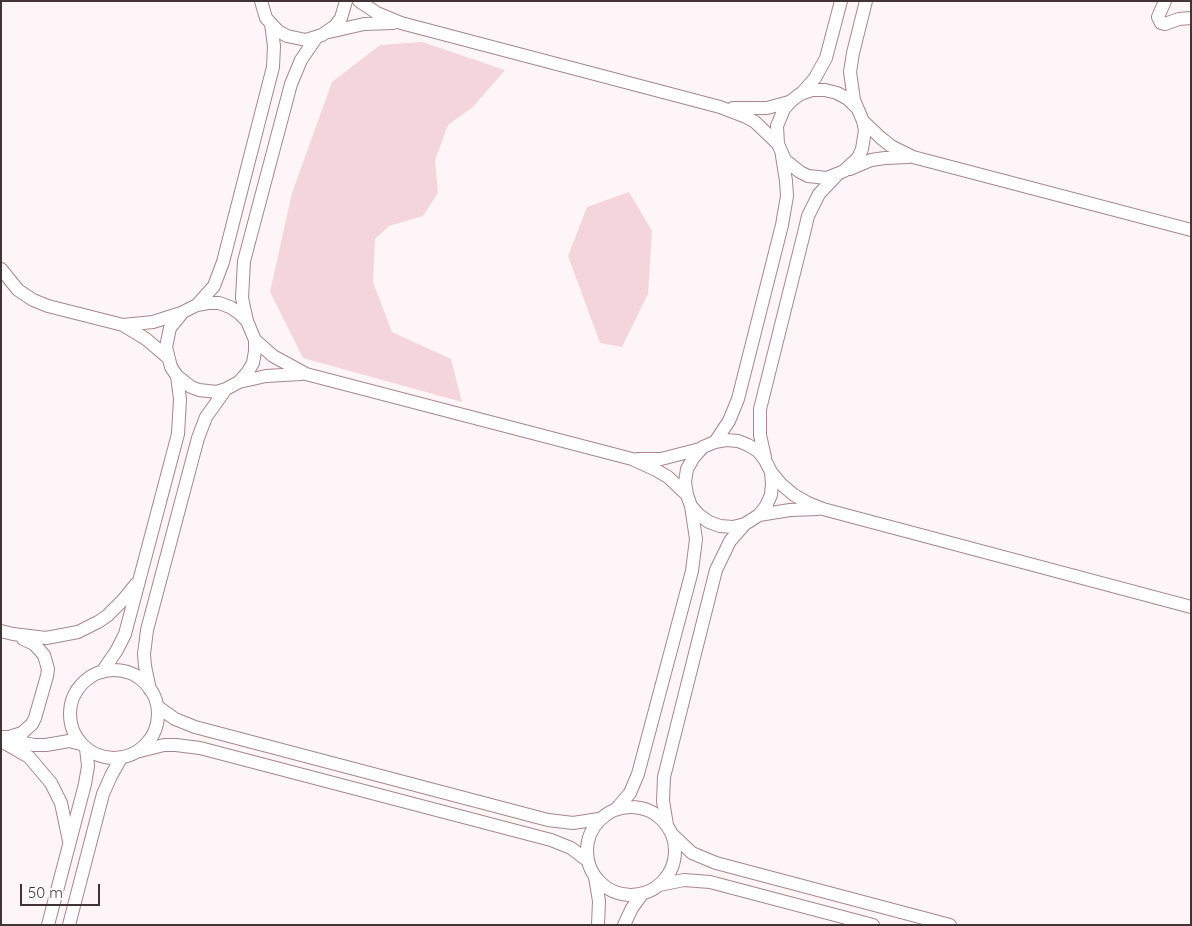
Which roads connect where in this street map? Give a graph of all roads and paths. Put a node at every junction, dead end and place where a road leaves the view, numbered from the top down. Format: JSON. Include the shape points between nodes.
{"nodes":[{"id":1,"x":253,"y":1,"type":"edge"},
{"id":2,"x":346,"y":1,"type":"edge"},
{"id":3,"x":358,"y":1,"type":"edge"},
{"id":4,"x":841,"y":1,"type":"edge"},
{"id":5,"x":866,"y":1,"type":"edge"},
{"id":6,"x":1165,"y":1,"type":"edge"},
{"id":7,"x":262,"y":6,"type":"edge"},
{"id":8,"x":1191,"y":18,"type":"edge"},
{"id":9,"x":401,"y":23,"type":"junction"},
{"id":10,"x":270,"y":24,"type":"junction"},
{"id":11,"x":322,"y":35,"type":"junction"},
{"id":12,"x":800,"y":94,"type":"junction"},
{"id":13,"x":790,"y":102,"type":"junction"},
{"id":14,"x":720,"y":107,"type":"junction"},
{"id":15,"x":857,"y":108,"type":"junction"},
{"id":16,"x":863,"y":120,"type":"junction"},
{"id":17,"x":779,"y":148,"type":"junction"},
{"id":18,"x":913,"y":157,"type":"junction"},
{"id":19,"x":840,"y":173,"type":"junction"},
{"id":20,"x":1191,"y":230,"type":"edge"},
{"id":21,"x":1,"y":270,"type":"edge"},
{"id":22,"x":197,"y":305,"type":"junction"},
{"id":23,"x":183,"y":312,"type":"junction"},
{"id":24,"x":247,"y":322,"type":"junction"},
{"id":25,"x":123,"y":325,"type":"junction"},
{"id":26,"x":254,"y":340,"type":"junction"},
{"id":27,"x":167,"y":357,"type":"junction"},
{"id":28,"x":306,"y":374,"type":"junction"},
{"id":29,"x":177,"y":376,"type":"junction"},
{"id":30,"x":240,"y":382,"type":"junction"},
{"id":31,"x":226,"y":389,"type":"junction"},
{"id":32,"x":709,"y":445,"type":"junction"},
{"id":33,"x":632,"y":459,"type":"junction"},
{"id":34,"x":765,"y":460,"type":"junction"},
{"id":35,"x":771,"y":472,"type":"junction"},
{"id":36,"x":689,"y":500,"type":"junction"},
{"id":37,"x":822,"y":508,"type":"junction"},
{"id":38,"x":759,"y":515,"type":"junction"},
{"id":39,"x":745,"y":524,"type":"junction"},
{"id":40,"x":140,"y":578,"type":"junction"},
{"id":41,"x":1191,"y":607,"type":"edge"},
{"id":42,"x":7,"y":633,"type":"edge"},
{"id":43,"x":102,"y":672,"type":"junction"},
{"id":44,"x":150,"y":690,"type":"junction"},
{"id":45,"x":158,"y":707,"type":"junction"},
{"id":46,"x":1,"y":739,"type":"edge"},
{"id":47,"x":84,"y":746,"type":"junction"},
{"id":48,"x":140,"y":751,"type":"junction"},
{"id":49,"x":121,"y":758,"type":"junction"},
{"id":50,"x":617,"y":808,"type":"junction"},
{"id":51,"x":599,"y":819,"type":"junction"},
{"id":52,"x":670,"y":830,"type":"junction"},
{"id":53,"x":69,"y":845,"type":"junction"},
{"id":54,"x":588,"y":861,"type":"junction"},
{"id":55,"x":595,"y":877,"type":"junction"},
{"id":56,"x":659,"y":885,"type":"junction"},
{"id":57,"x":643,"y":893,"type":"junction"},
{"id":58,"x":48,"y":925,"type":"edge"},
{"id":59,"x":69,"y":925,"type":"edge"},
{"id":60,"x":598,"y":925,"type":"edge"},
{"id":61,"x":624,"y":925,"type":"edge"},
{"id":62,"x":873,"y":925,"type":"edge"},
{"id":63,"x":950,"y":925,"type":"edge"}],
"edges":[{"from":1,"to":7,"type":"street"},
{"from":2,"to":11,"type":"street","via":[[341,18]]},
{"from":3,"to":9,"type":"street"},
{"from":4,"to":12,"type":"street","via":[[826,58],[815,78]]},
{"from":5,"to":15,"type":"street","via":[[850,72]]},
{"from":6,"to":8,"type":"street","via":[[1158,17],[1161,23]]},
{"from":7,"to":10,"type":"street"},
{"from":9,"to":11,"type":"street","via":[[364,24]]},
{"from":9,"to":14,"type":"street"},
{"from":10,"to":11,"type":"street","via":[[287,36],[306,40]]},
{"from":10,"to":22,"type":"street","via":[[273,67],[226,253],[214,286]]},
{"from":11,"to":24,"type":"street","via":[[301,60],[291,84],[244,261],[242,298]]},
{"from":12,"to":13,"type":"street"},
{"from":12,"to":15,"type":"street","via":[[812,90],[831,91],[848,99]]},
{"from":13,"to":14,"type":"street","via":[[767,108]]},
{"from":13,"to":17,"type":"street","via":[[777,126]]},
{"from":14,"to":17,"type":"street","via":[[755,122]]},
{"from":15,"to":16,"type":"street"},
{"from":16,"to":18,"type":"street","via":[[886,142]]},
{"from":16,"to":19,"type":"street","via":[[862,149],[858,158]]},
{"from":17,"to":19,"type":"street","via":[[792,167],[800,172],[818,178]]},
{"from":17,"to":32,"type":"street","via":[[787,196],[782,225],[738,399],[729,422]]},
{"from":18,"to":19,"type":"street","via":[[871,160]]},
{"from":18,"to":20,"type":"street"},
{"from":19,"to":34,"type":"street","via":[[819,194],[808,216],[762,397],[760,435]]},
{"from":21,"to":25,"type":"street","via":[[18,290],[40,303]]},
{"from":22,"to":23,"type":"street"},
{"from":22,"to":24,"type":"street","via":[[219,303],[239,313]]},
{"from":23,"to":25,"type":"street","via":[[154,322]]},
{"from":23,"to":27,"type":"street","via":[[167,337]]},
{"from":24,"to":26,"type":"street"},
{"from":25,"to":27,"type":"street"},
{"from":26,"to":28,"type":"street","via":[[273,356]]},
{"from":26,"to":30,"type":"street","via":[[252,363]]},
{"from":27,"to":29,"type":"street"},
{"from":28,"to":30,"type":"street"},
{"from":28,"to":33,"type":"street"},
{"from":29,"to":31,"type":"street","via":[[199,390],[217,392]]},
{"from":29,"to":40,"type":"street","via":[[180,399],[178,434]]},
{"from":30,"to":31,"type":"street"},
{"from":31,"to":44,"type":"street","via":[[206,417],[198,438],[147,630],[145,660]]},
{"from":32,"to":33,"type":"street","via":[[661,459]]},
{"from":32,"to":34,"type":"street","via":[[726,440],[743,443],[758,451]]},
{"from":32,"to":36,"type":"street","via":[[694,457],[687,469],[685,482]]},
{"from":33,"to":36,"type":"street","via":[[668,477]]},
{"from":34,"to":35,"type":"street"},
{"from":35,"to":37,"type":"street","via":[[794,495]]},
{"from":35,"to":38,"type":"street","via":[[771,495]]},
{"from":36,"to":39,"type":"street","via":[[699,515],[709,522],[727,527]]},
{"from":36,"to":50,"type":"street","via":[[696,539],[692,571],[638,774],[630,792]]},
{"from":37,"to":38,"type":"street"},
{"from":37,"to":41,"type":"street"},
{"from":38,"to":39,"type":"street"},
{"from":39,"to":52,"type":"street","via":[[724,550],[716,570],[664,777],[663,801]]},
{"from":40,"to":42,"type":"street","via":[[116,608],[89,628],[57,637]]},
{"from":40,"to":43,"type":"street","via":[[125,634]]},
{"from":42,"to":46,"type":"street","via":[[40,649],[48,668],[36,718],[22,733]]},
{"from":43,"to":44,"type":"street","via":[[129,673],[141,679]]},
{"from":43,"to":47,"type":"street","via":[[83,683],[72,702],[71,724]]},
{"from":44,"to":45,"type":"street"},
{"from":45,"to":48,"type":"street","via":[[156,727]]},
{"from":45,"to":51,"type":"street","via":[[195,727],[548,820],[573,823]]},
{"from":46,"to":47,"type":"street","via":[[34,745],[69,741]]},
{"from":46,"to":53,"type":"street","via":[[29,757],[51,783],[61,803]]},
{"from":47,"to":49,"type":"street","via":[[97,755]]},
{"from":47,"to":53,"type":"street","via":[[88,766]]},
{"from":48,"to":49,"type":"street"},
{"from":48,"to":54,"type":"street","via":[[164,745],[200,748],[551,840],[571,848]]},
{"from":49,"to":59,"type":"street","via":[[103,794]]},
{"from":50,"to":51,"type":"street"},
{"from":50,"to":52,"type":"street","via":[[644,808],[657,815]]},
{"from":51,"to":54,"type":"street","via":[[588,838]]},
{"from":52,"to":56,"type":"street","via":[[675,857],[672,868]]},
{"from":52,"to":63,"type":"street","via":[[692,853],[716,863]]},
{"from":53,"to":58,"type":"street"},
{"from":54,"to":55,"type":"street"},
{"from":55,"to":57,"type":"street","via":[[612,891],[627,895]]},
{"from":55,"to":60,"type":"street"},
{"from":56,"to":57,"type":"street"},
{"from":56,"to":62,"type":"street","via":[[684,880],[710,882]]},
{"from":57,"to":61,"type":"street"}]}
